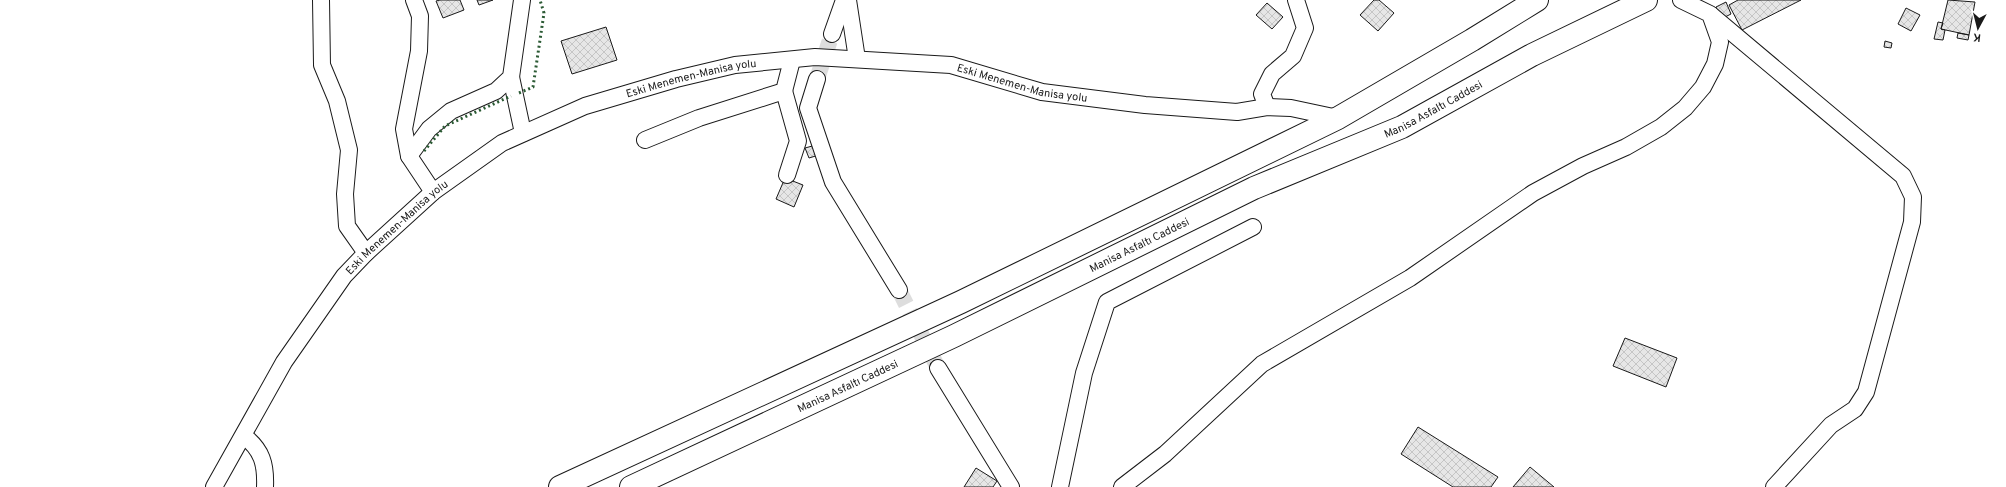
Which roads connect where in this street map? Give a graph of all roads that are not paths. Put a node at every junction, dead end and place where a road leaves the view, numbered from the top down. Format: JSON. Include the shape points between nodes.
{"nodes":[{"id":1,"x":321,"y":0,"type":"edge"},
{"id":2,"x":414,"y":0,"type":"edge"},
{"id":3,"x":522,"y":0,"type":"edge"},
{"id":4,"x":844,"y":0,"type":"edge"},
{"id":5,"x":848,"y":0,"type":"edge"},
{"id":6,"x":1296,"y":0,"type":"edge"},
{"id":7,"x":1537,"y":0,"type":"edge"},
{"id":8,"x":1646,"y":0,"type":"edge"},
{"id":9,"x":1681,"y":0,"type":"edge"},
{"id":10,"x":1710,"y":14,"type":"junction"},
{"id":11,"x":832,"y":34,"type":"tunnel mouth"},
{"id":12,"x":792,"y":60,"type":"junction"},
{"id":13,"x":857,"y":60,"type":"junction"},
{"id":14,"x":511,"y":77,"type":"junction"},
{"id":15,"x":817,"y":79,"type":"tunnel mouth"},
{"id":16,"x":784,"y":91,"type":"junction"},
{"id":17,"x":1267,"y":107,"type":"junction"},
{"id":18,"x":1338,"y":118,"type":"junction"},
{"id":19,"x":523,"y":133,"type":"junction"},
{"id":20,"x":645,"y":140,"type":"dead end"},
{"id":21,"x":409,"y":156,"type":"junction"},
{"id":22,"x":787,"y":175,"type":"dead end"},
{"id":23,"x":433,"y":192,"type":"junction"},
{"id":24,"x":1253,"y":227,"type":"dead end"},
{"id":25,"x":366,"y":253,"type":"junction"},
{"id":26,"x":899,"y":290,"type":"tunnel mouth"},
{"id":27,"x":938,"y":368,"type":"tunnel mouth"},
{"id":28,"x":244,"y":436,"type":"junction"},
{"id":29,"x":214,"y":487,"type":"edge"},
{"id":30,"x":265,"y":487,"type":"edge"},
{"id":31,"x":560,"y":487,"type":"edge"},
{"id":32,"x":631,"y":487,"type":"edge"},
{"id":33,"x":1010,"y":487,"type":"edge"},
{"id":34,"x":1060,"y":487,"type":"edge"},
{"id":35,"x":1122,"y":487,"type":"edge"},
{"id":36,"x":1774,"y":487,"type":"edge"}],
"edges":[{"from":1,"to":25,"type":"street","via":[[322,65],[337,101],[349,150],[345,194],[347,226]]},
{"from":2,"to":21,"type":"street","via":[[420,16],[419,50],[404,129]]},
{"from":3,"to":14,"type":"street"},
{"from":4,"to":11,"type":"street"},
{"from":5,"to":13,"type":"street"},
{"from":6,"to":17,"type":"street","via":[[1305,28],[1293,56],[1272,74],[1262,94]]},
{"from":7,"to":18,"type":"highway"},
{"from":8,"to":32,"type":"highway","name":"Manisa Asfaltı Caddesi","via":[[1532,55],[1402,127],[1254,188],[954,336]]},
{"from":9,"to":10,"type":"street"},
{"from":10,"to":35,"type":"street","via":[[1720,42],[1715,64],[1703,87],[1686,108],[1661,127],[1626,147],[1583,166],[1533,193],[1410,278],[1262,364],[1165,454]]},
{"from":10,"to":36,"type":"street","via":[[1903,176],[1913,197],[1912,222],[1866,392],[1855,409],[1831,425]]},
{"from":12,"to":13,"type":"street","name":"Eski Menemen-Manisa yolu"},
{"from":12,"to":16,"type":"street"},
{"from":12,"to":19,"type":"street","name":"Eski Menemen-Manisa yolu","via":[[735,65],[676,79],[585,106]]},
{"from":13,"to":17,"type":"street","name":"Eski Menemen-Manisa yolu","via":[[951,65],[1042,92],[1145,106],[1237,112]]},
{"from":14,"to":19,"type":"street"},
{"from":14,"to":21,"type":"street","via":[[496,91],[451,111],[429,128]]},
{"from":15,"to":26,"type":"street","via":[[808,108],[833,182]]},
{"from":16,"to":20,"type":"street","via":[[699,118]]},
{"from":16,"to":22,"type":"street","via":[[798,141]]},
{"from":17,"to":18,"type":"street","name":"Eski Menemen-Manisa yolu","via":[[1291,108]]},
{"from":18,"to":31,"type":"highway","via":[[961,302]]},
{"from":19,"to":23,"type":"street","name":"Eski Menemen-Manisa yolu","via":[[502,143]]},
{"from":21,"to":23,"type":"street"},
{"from":23,"to":25,"type":"street","name":"Eski Menemen-Manisa yolu"},
{"from":24,"to":34,"type":"street","via":[[1107,302],[1084,373]]},
{"from":25,"to":28,"type":"street","name":"Eski Menemen-Manisa yolu","via":[[344,276],[284,362]]},
{"from":27,"to":33,"type":"street"},
{"from":28,"to":29,"type":"street","name":"Eski Menemen-Manisa yolu"},
{"from":28,"to":30,"type":"street","via":[[256,445],[266,469]]}]}
